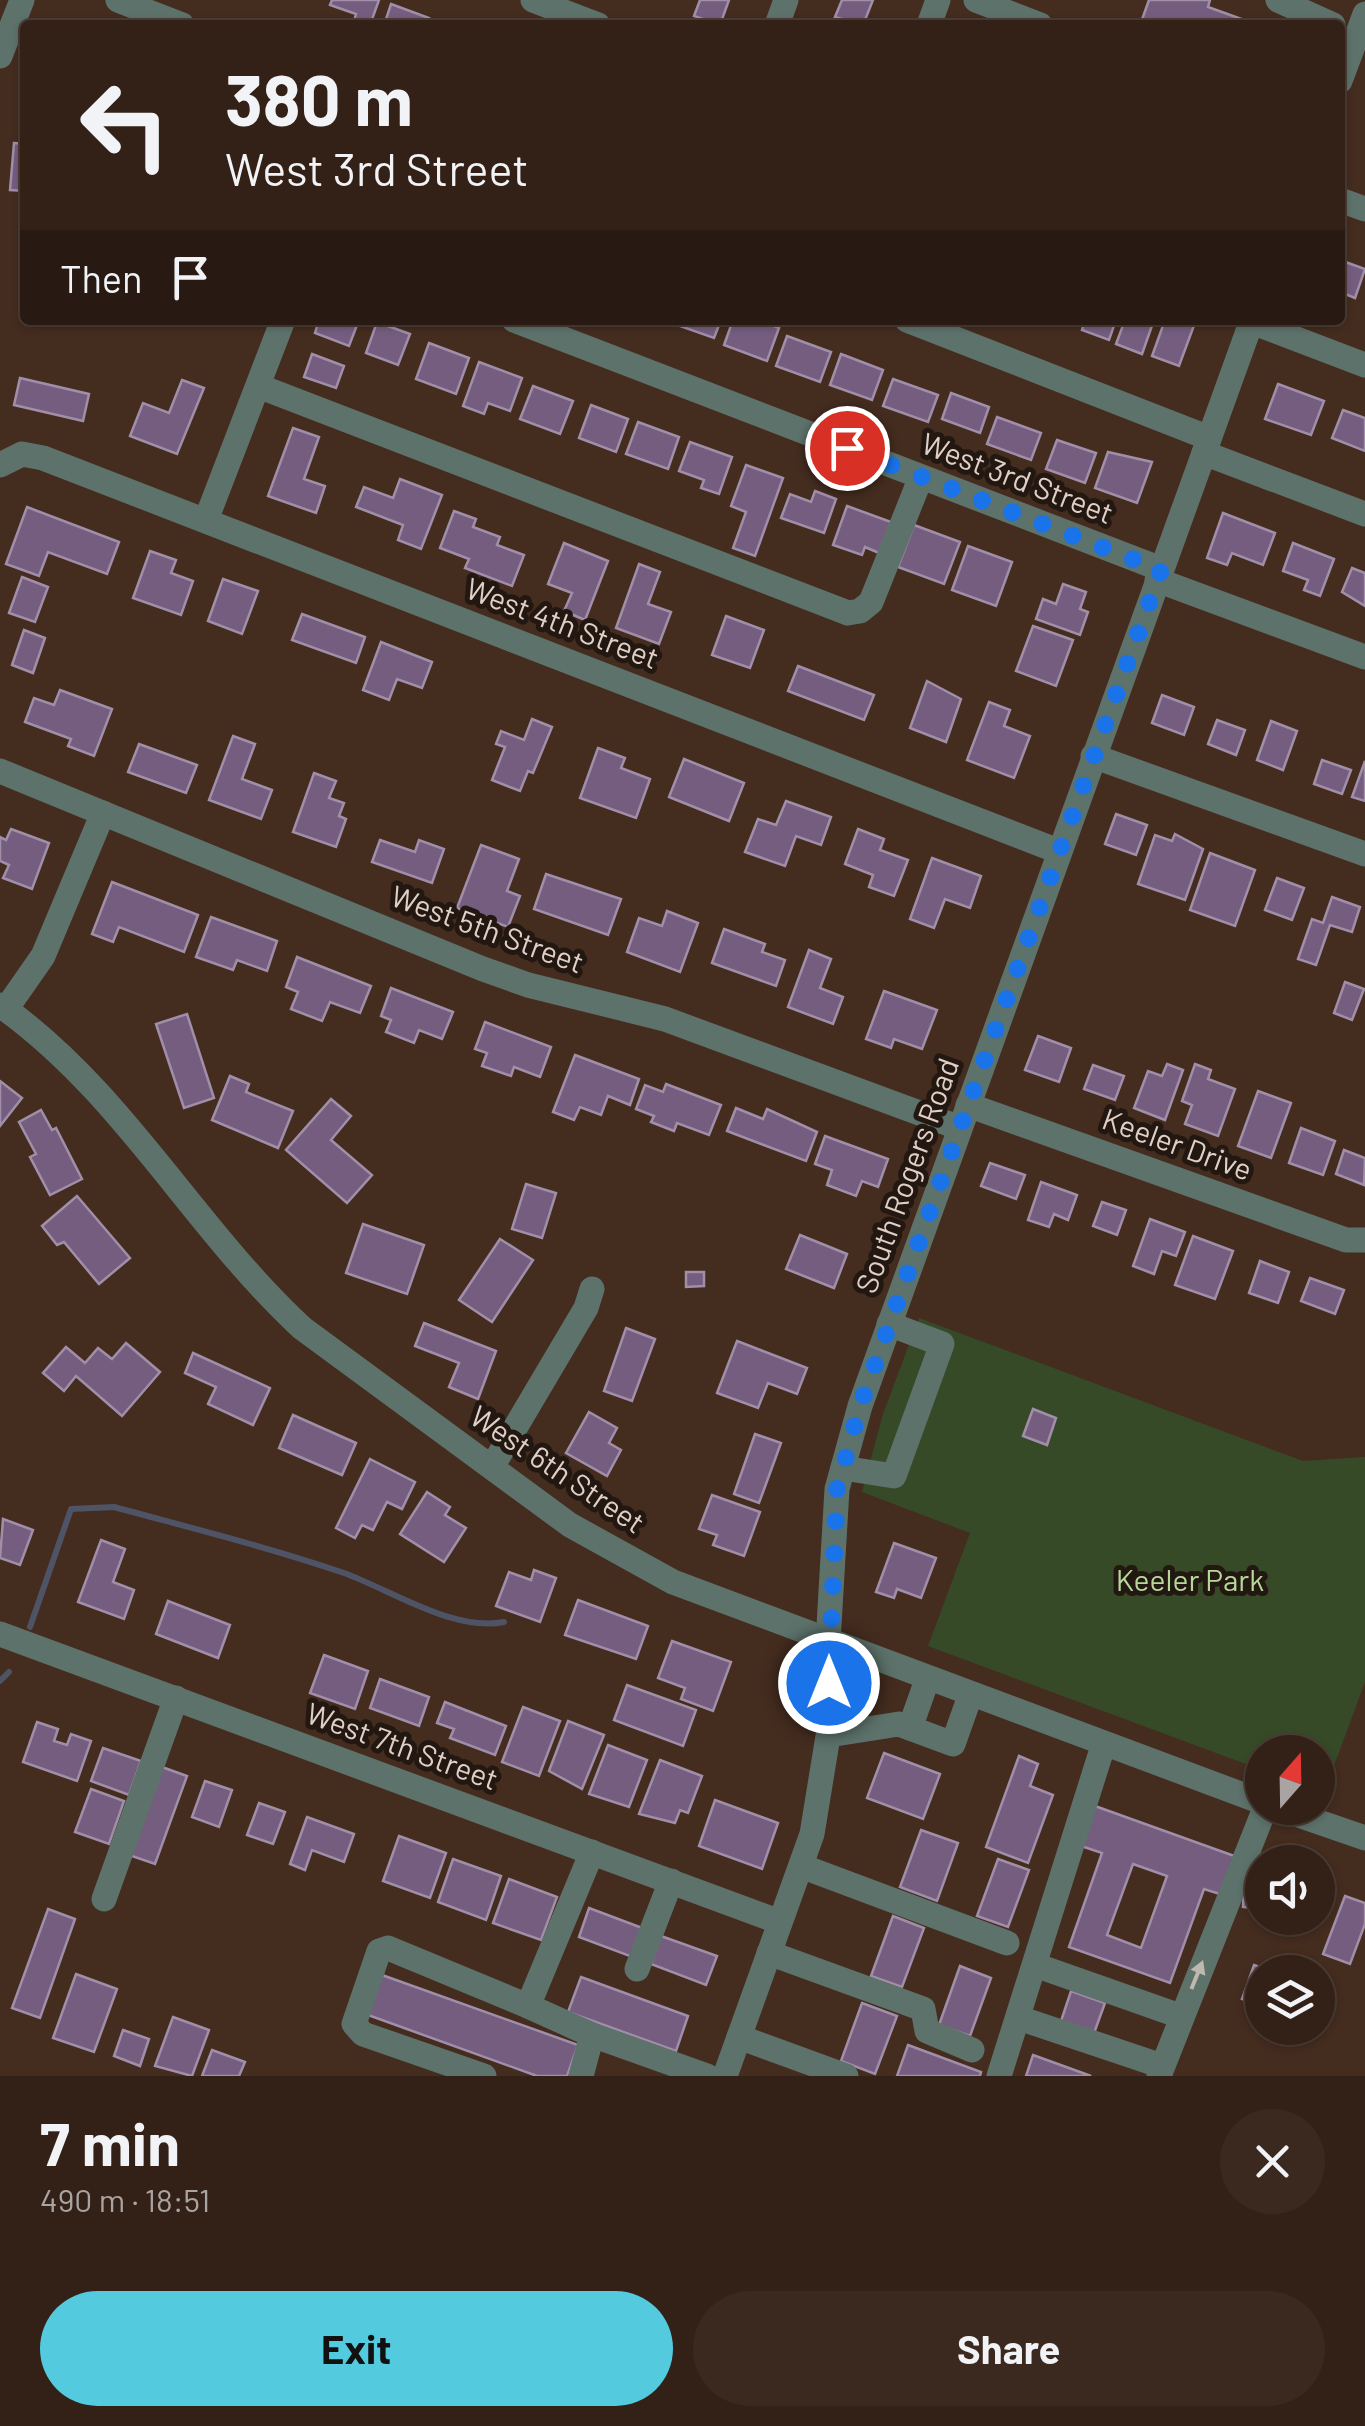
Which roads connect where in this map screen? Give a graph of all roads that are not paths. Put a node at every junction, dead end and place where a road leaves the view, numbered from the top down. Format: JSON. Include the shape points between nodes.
{"nodes":[{"id":1,"x":22,"y":0,"type":"edge"},
{"id":2,"x":118,"y":0,"type":"edge"},
{"id":3,"x":534,"y":0,"type":"edge"},
{"id":4,"x":976,"y":0,"type":"edge"},
{"id":5,"x":1278,"y":0,"type":"edge"},
{"id":6,"x":1305,"y":5,"type":"edge"},
{"id":7,"x":169,"y":20,"type":"edge"},
{"id":8,"x":585,"y":20,"type":"edge"},
{"id":9,"x":1027,"y":20,"type":"edge"},
{"id":10,"x":1326,"y":20,"type":"edge"},
{"id":11,"x":1357,"y":31,"type":"edge"},
{"id":12,"x":0,"y":56,"type":"edge"},
{"id":13,"x":1345,"y":66,"type":"edge"},
{"id":14,"x":281,"y":325,"type":"edge"},
{"id":15,"x":527,"y":325,"type":"edge"},
{"id":16,"x":920,"y":325,"type":"edge"},
{"id":17,"x":1251,"y":325,"type":"edge"},
{"id":18,"x":1262,"y":325,"type":"edge"},
{"id":19,"x":1365,"y":365,"type":"edge"},
{"id":20,"x":258,"y":386,"type":"junction"},
{"id":21,"x":1206,"y":445,"type":"junction"},
{"id":22,"x":0,"y":465,"type":"edge"},
{"id":23,"x":921,"y":477,"type":"junction"},
{"id":24,"x":1365,"y":514,"type":"edge"},
{"id":25,"x":206,"y":520,"type":"junction"},
{"id":26,"x":1159,"y":575,"type":"junction"},
{"id":27,"x":1365,"y":657,"type":"edge"},
{"id":28,"x":1093,"y":756,"type":"junction"},
{"id":29,"x":0,"y":771,"type":"edge"},
{"id":30,"x":103,"y":813,"type":"junction"},
{"id":31,"x":1058,"y":851,"type":"junction"},
{"id":32,"x":1365,"y":854,"type":"edge"},
{"id":33,"x":3,"y":1007,"type":"edge"},
{"id":34,"x":964,"y":1117,"type":"junction"},
{"id":35,"x":1365,"y":1240,"type":"edge"},
{"id":36,"x":592,"y":1289,"type":"dead end"},
{"id":37,"x":889,"y":1324,"type":"junction"},
{"id":38,"x":492,"y":1467,"type":"junction"},
{"id":39,"x":843,"y":1468,"type":"junction"},
{"id":40,"x":0,"y":1634,"type":"edge"},
{"id":41,"x":828,"y":1642,"type":"junction"},
{"id":42,"x":927,"y":1680,"type":"junction"},
{"id":43,"x":970,"y":1696,"type":"junction"},
{"id":44,"x":176,"y":1698,"type":"junction"},
{"id":45,"x":910,"y":1728,"type":"junction"},
{"id":46,"x":829,"y":1735,"type":"junction"},
{"id":47,"x":1103,"y":1746,"type":"junction"},
{"id":48,"x":1245,"y":1798,"type":"edge"},
{"id":49,"x":1256,"y":1825,"type":"edge"},
{"id":50,"x":1327,"y":1825,"type":"edge"},
{"id":51,"x":1365,"y":1838,"type":"edge"},
{"id":52,"x":592,"y":1852,"type":"junction"},
{"id":53,"x":801,"y":1866,"type":"junction"},
{"id":54,"x":671,"y":1881,"type":"junction"},
{"id":55,"x":104,"y":1899,"type":"dead end"},
{"id":56,"x":780,"y":1922,"type":"junction"},
{"id":57,"x":1007,"y":1943,"type":"dead end"},
{"id":58,"x":769,"y":1952,"type":"junction"},
{"id":59,"x":1035,"y":1965,"type":"junction"},
{"id":60,"x":637,"y":1969,"type":"dead end"},
{"id":61,"x":528,"y":2006,"type":"junction"},
{"id":62,"x":1180,"y":2016,"type":"junction"},
{"id":63,"x":1018,"y":2018,"type":"junction"},
{"id":64,"x":592,"y":2036,"type":"junction"},
{"id":65,"x":739,"y":2037,"type":"junction"},
{"id":66,"x":972,"y":2050,"type":"dead end"},
{"id":67,"x":1160,"y":2071,"type":"edge"},
{"id":68,"x":484,"y":2076,"type":"edge"},
{"id":69,"x":581,"y":2076,"type":"edge"},
{"id":70,"x":707,"y":2076,"type":"edge"},
{"id":71,"x":724,"y":2076,"type":"edge"},
{"id":72,"x":846,"y":2076,"type":"edge"},
{"id":73,"x":998,"y":2076,"type":"edge"}],
"edges":[{"from":1,"to":12,"type":"street"},
{"from":2,"to":7,"type":"street"},
{"from":3,"to":8,"type":"street"},
{"from":4,"to":9,"type":"street"},
{"from":5,"to":6,"type":"street"},
{"from":6,"to":10,"type":"street"},
{"from":11,"to":13,"type":"street"},
{"from":14,"to":20,"type":"street"},
{"from":15,"to":23,"type":"street","name":"West 3rd Street"},
{"from":16,"to":21,"type":"street"},
{"from":17,"to":21,"type":"street","name":"South Rogers Road"},
{"from":18,"to":19,"type":"street"},
{"from":20,"to":23,"type":"street","via":[[848,613],[867,608],[875,596]]},
{"from":20,"to":25,"type":"street"},
{"from":21,"to":24,"type":"street"},
{"from":21,"to":26,"type":"street","name":"South Rogers Road"},
{"from":22,"to":25,"type":"street","name":"West 4th Street","via":[[22,454],[43,458]]},
{"from":23,"to":26,"type":"street","name":"West 3rd Street"},
{"from":25,"to":31,"type":"street","name":"West 4th Street"},
{"from":26,"to":27,"type":"street","name":"West 3rd Street"},
{"from":26,"to":28,"type":"street","name":"South Rogers Road"},
{"from":28,"to":31,"type":"street","name":"South Rogers Road"},
{"from":28,"to":32,"type":"street"},
{"from":29,"to":30,"type":"street","name":"West 5th Street"},
{"from":30,"to":33,"type":"street","via":[[42,956]]},
{"from":30,"to":34,"type":"street","name":"West 5th Street","via":[[528,985],[665,1018]]},
{"from":31,"to":34,"type":"street","name":"South Rogers Road"},
{"from":33,"to":38,"type":"street","name":"West 6th Street","via":[[122,1116],[275,1303],[351,1368]]},
{"from":34,"to":35,"type":"street","name":"Keeler Drive","via":[[1346,1240]]},
{"from":34,"to":37,"type":"street","name":"South Rogers Road"},
{"from":36,"to":38,"type":"street"},
{"from":37,"to":39,"type":"street","name":"South Rogers Road"},
{"from":37,"to":39,"type":"street","via":[[942,1344],[894,1476]]},
{"from":38,"to":41,"type":"street","name":"West 6th Street","via":[[570,1525],[673,1582]]},
{"from":39,"to":41,"type":"street","name":"South Rogers Road"},
{"from":40,"to":44,"type":"street","name":"West 7th Street"},
{"from":41,"to":42,"type":"street","name":"West 6th Street"},
{"from":41,"to":46,"type":"street","name":"South Rogers Road"},
{"from":42,"to":43,"type":"street","name":"West 6th Street"},
{"from":42,"to":45,"type":"street"},
{"from":43,"to":45,"type":"street","via":[[954,1744]]},
{"from":43,"to":47,"type":"street","name":"West 6th Street"},
{"from":44,"to":52,"type":"street","name":"West 7th Street"},
{"from":44,"to":55,"type":"street"},
{"from":45,"to":46,"type":"street"},
{"from":46,"to":53,"type":"street","name":"South Rogers Road"},
{"from":47,"to":48,"type":"street","name":"West 6th Street"},
{"from":47,"to":59,"type":"street"},
{"from":62,"to":49,"type":"street","one_way":true},
{"from":50,"to":51,"type":"street"},
{"from":52,"to":54,"type":"street","name":"West 7th Street"},
{"from":52,"to":61,"type":"street"},
{"from":53,"to":56,"type":"street","name":"South Rogers Road"},
{"from":53,"to":57,"type":"street"},
{"from":54,"to":56,"type":"street","name":"West 7th Street"},
{"from":54,"to":60,"type":"street"},
{"from":56,"to":58,"type":"street","name":"South Rogers Road"},
{"from":58,"to":65,"type":"street","name":"South Rogers Road"},
{"from":58,"to":66,"type":"street","via":[[923,2009],[927,2031]]},
{"from":59,"to":62,"type":"street"},
{"from":59,"to":63,"type":"street"},
{"from":61,"to":64,"type":"street"},
{"from":61,"to":68,"type":"street","via":[[388,1948],[379,1951],[354,2024],[363,2034]]},
{"from":62,"to":67,"type":"street"},
{"from":63,"to":67,"type":"street"},
{"from":63,"to":73,"type":"street"},
{"from":64,"to":69,"type":"street"},
{"from":64,"to":70,"type":"street"},
{"from":65,"to":71,"type":"street","name":"South Rogers Road"},
{"from":65,"to":72,"type":"street"}]}
